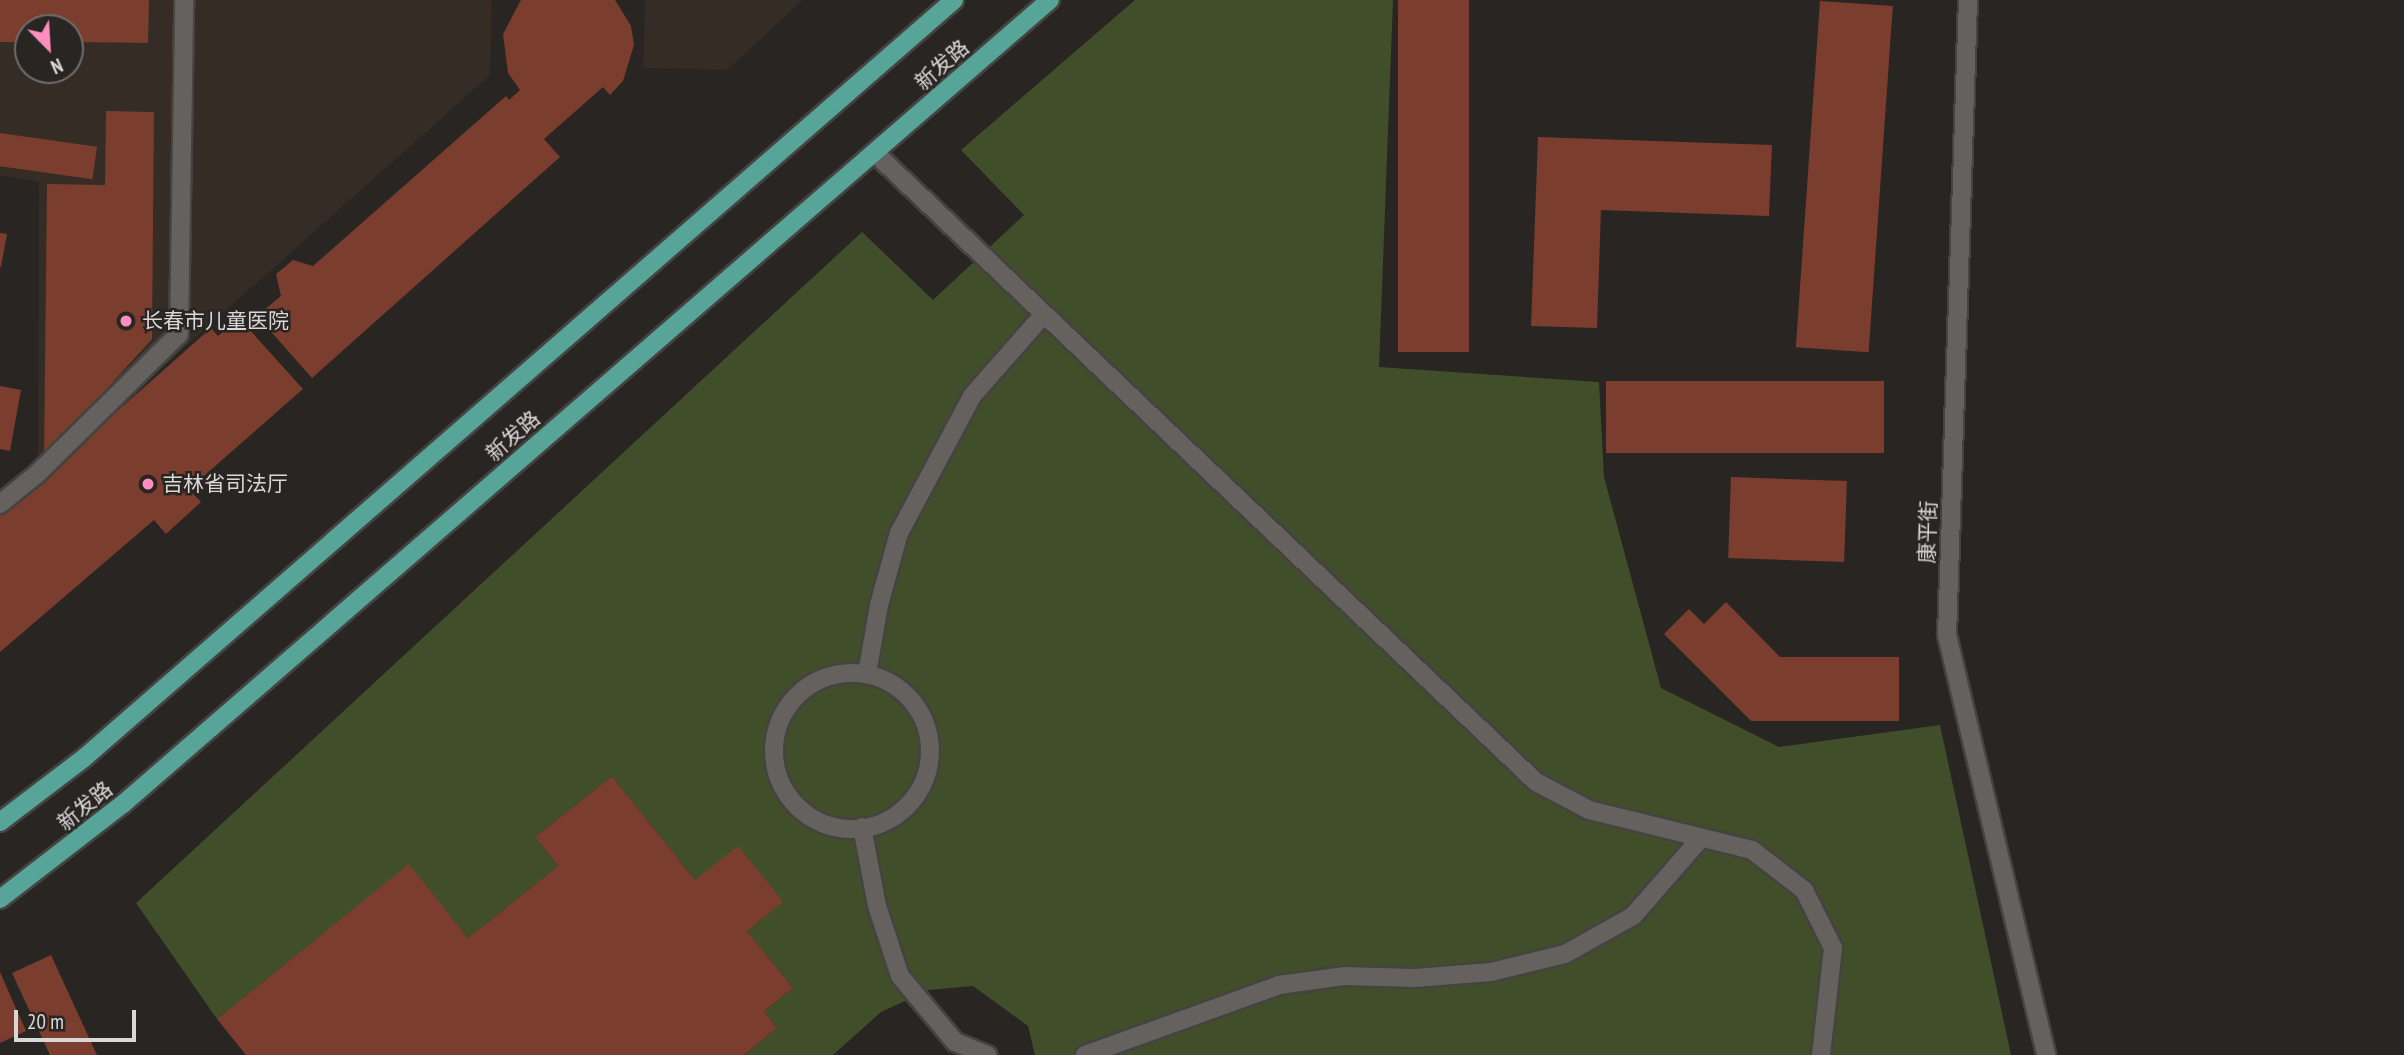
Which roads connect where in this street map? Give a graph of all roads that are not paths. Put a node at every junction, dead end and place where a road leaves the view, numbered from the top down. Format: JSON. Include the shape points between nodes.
{"nodes":[{"id":1,"x":184,"y":0,"type":"edge"},
{"id":2,"x":954,"y":0,"type":"edge"},
{"id":3,"x":1050,"y":0,"type":"edge"},
{"id":4,"x":1968,"y":0,"type":"edge"},
{"id":5,"x":875,"y":153,"type":"junction"},
{"id":6,"x":1044,"y":314,"type":"junction"},
{"id":7,"x":0,"y":504,"type":"edge"},
{"id":8,"x":867,"y":674,"type":"junction"},
{"id":9,"x":0,"y":822,"type":"edge"},
{"id":10,"x":862,"y":827,"type":"junction"},
{"id":11,"x":1701,"y":838,"type":"junction"},
{"id":12,"x":0,"y":899,"type":"edge"},
{"id":13,"x":982,"y":1054,"type":"edge"},
{"id":14,"x":1085,"y":1055,"type":"edge"},
{"id":15,"x":1821,"y":1055,"type":"edge"},
{"id":16,"x":2046,"y":1055,"type":"edge"}],
"edges":[{"from":1,"to":7,"type":"street","via":[[179,334],[47,465]]},
{"from":2,"to":9,"type":"main road","name":"新发路","via":[[84,758]]},
{"from":3,"to":5,"type":"main road","name":"新发路"},
{"from":4,"to":16,"type":"street","name":"康平街","via":[[1947,635]]},
{"from":5,"to":6,"type":"street"},
{"from":5,"to":12,"type":"main road","name":"新发路","via":[[123,804]]},
{"from":6,"to":8,"type":"street","via":[[972,396],[899,533]]},
{"from":6,"to":11,"type":"street","via":[[1536,782],[1590,810]]},
{"from":8,"to":10,"type":"street","via":[[891,683],[911,699],[925,721],[930,746],[928,771],[917,794],[899,814]]},
{"from":8,"to":10,"type":"street","via":[[842,673],[817,681],[797,696],[782,717],[774,742],[776,768],[785,792],[803,811],[825,824]]},
{"from":10,"to":13,"type":"street","via":[[877,906],[900,976],[955,1042]]},
{"from":11,"to":14,"type":"street","via":[[1633,916],[1564,954],[1492,972],[1415,978],[1345,976],[1279,985]]},
{"from":11,"to":15,"type":"street","via":[[1752,850],[1804,890],[1833,948]]}]}
